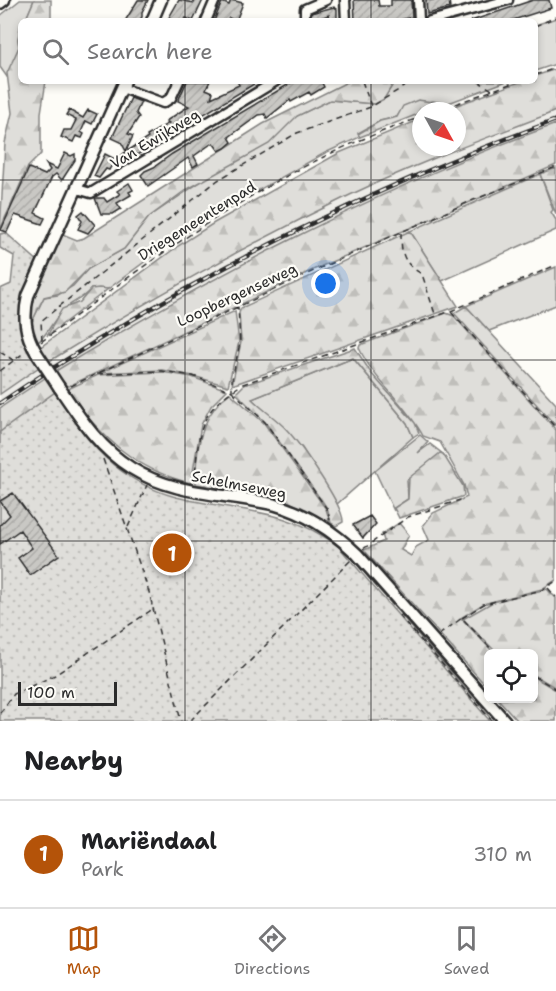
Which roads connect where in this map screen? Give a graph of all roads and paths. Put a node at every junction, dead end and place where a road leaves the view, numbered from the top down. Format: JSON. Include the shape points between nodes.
{"nodes":[{"id":1,"x":4,"y":0,"type":"edge"},
{"id":2,"x":161,"y":0,"type":"edge"},
{"id":3,"x":215,"y":0,"type":"edge"},
{"id":4,"x":326,"y":0,"type":"edge"},
{"id":5,"x":345,"y":0,"type":"edge"},
{"id":6,"x":418,"y":0,"type":"edge"},
{"id":7,"x":508,"y":0,"type":"edge"},
{"id":8,"x":315,"y":2,"type":"edge"},
{"id":9,"x":0,"y":3,"type":"edge"},
{"id":10,"x":556,"y":17,"type":"edge"},
{"id":11,"x":153,"y":18,"type":"edge"},
{"id":12,"x":207,"y":18,"type":"edge"},
{"id":13,"x":305,"y":18,"type":"edge"},
{"id":14,"x":346,"y":18,"type":"edge"},
{"id":15,"x":419,"y":18,"type":"edge"},
{"id":16,"x":441,"y":18,"type":"edge"},
{"id":17,"x":538,"y":25,"type":"edge"},
{"id":18,"x":556,"y":68,"type":"edge"},
{"id":19,"x":538,"y":74,"type":"edge"},
{"id":20,"x":177,"y":84,"type":"edge"},
{"id":21,"x":271,"y":84,"type":"edge"},
{"id":22,"x":363,"y":84,"type":"edge"},
{"id":23,"x":408,"y":84,"type":"edge"},
{"id":24,"x":483,"y":84,"type":"edge"},
{"id":25,"x":509,"y":84,"type":"edge"},
{"id":26,"x":124,"y":85,"type":"edge"},
{"id":27,"x":492,"y":90,"type":"junction"},
{"id":28,"x":460,"y":102,"type":"edge"},
{"id":29,"x":371,"y":107,"type":"junction"},
{"id":30,"x":412,"y":121,"type":"edge"},
{"id":31,"x":556,"y":167,"type":"edge"},
{"id":32,"x":76,"y":189,"type":"junction"},
{"id":33,"x":401,"y":233,"type":"junction"},
{"id":34,"x":556,"y":266,"type":"edge"},
{"id":35,"x":238,"y":307,"type":"junction"},
{"id":36,"x":451,"y":311,"type":"junction"},
{"id":37,"x":436,"y":315,"type":"junction"},
{"id":38,"x":37,"y":347,"type":"junction"},
{"id":39,"x":0,"y":352,"type":"edge"},
{"id":40,"x":14,"y":360,"type":"junction"},
{"id":41,"x":0,"y":371,"type":"edge"},
{"id":42,"x":96,"y":374,"type":"junction"},
{"id":43,"x":60,"y":389,"type":"junction"},
{"id":44,"x":232,"y":391,"type":"junction"},
{"id":45,"x":556,"y":428,"type":"edge"},
{"id":46,"x":110,"y":461,"type":"dead end"},
{"id":47,"x":149,"y":484,"type":"junction"},
{"id":48,"x":189,"y":484,"type":"dead end"},
{"id":49,"x":460,"y":500,"type":"dead end"},
{"id":50,"x":323,"y":519,"type":"dead end"},
{"id":51,"x":128,"y":528,"type":"junction"},
{"id":52,"x":351,"y":556,"type":"junction"},
{"id":53,"x":556,"y":581,"type":"edge"},
{"id":54,"x":548,"y":587,"type":"junction"},
{"id":55,"x":556,"y":597,"type":"edge"},
{"id":56,"x":153,"y":603,"type":"junction"},
{"id":57,"x":392,"y":608,"type":"dead end"},
{"id":58,"x":150,"y":611,"type":"junction"},
{"id":59,"x":155,"y":614,"type":"junction"},
{"id":60,"x":462,"y":618,"type":"junction"},
{"id":61,"x":445,"y":641,"type":"dead end"},
{"id":62,"x":491,"y":649,"type":"edge"},
{"id":63,"x":538,"y":678,"type":"edge"},
{"id":64,"x":556,"y":689,"type":"edge"},
{"id":65,"x":0,"y":713,"type":"edge"},
{"id":66,"x":182,"y":721,"type":"edge"},
{"id":67,"x":190,"y":721,"type":"edge"},
{"id":68,"x":492,"y":721,"type":"edge"},
{"id":69,"x":505,"y":721,"type":"edge"}],
"edges":[{"from":1,"to":9,"type":"main road"},
{"from":2,"to":11,"type":"main road"},
{"from":3,"to":12,"type":"street"},
{"from":4,"to":8,"type":"street"},
{"from":5,"to":14,"type":"street"},
{"from":6,"to":15,"type":"street"},
{"from":7,"to":16,"type":"street"},
{"from":8,"to":13,"type":"street","via":[[304,12]]},
{"from":10,"to":17,"type":"path"},
{"from":18,"to":19,"type":"path"},
{"from":20,"to":26,"type":"street","via":[[171,98],[163,103]]},
{"from":21,"to":32,"type":"street","name":"Van Ewijkweg","via":[[91,193]]},
{"from":22,"to":29,"type":"path"},
{"from":23,"to":29,"type":"path"},
{"from":24,"to":27,"type":"path"},
{"from":25,"to":27,"type":"path"},
{"from":26,"to":32,"type":"main road","name":"Schelmseweg"},
{"from":27,"to":28,"type":"path"},
{"from":29,"to":38,"type":"path","via":[[297,133],[218,180],[41,321]]},
{"from":30,"to":38,"type":"path","name":"Driegemeentenpad","via":[[349,146],[247,200],[158,255]]},
{"from":31,"to":33,"type":"path","name":"Loopbergenseweg"},
{"from":32,"to":38,"type":"main road","name":"Schelmseweg","via":[[28,296],[25,319]]},
{"from":33,"to":35,"type":"path","name":"Loopbergenseweg"},
{"from":33,"to":37,"type":"path","via":[[401,256],[422,274]]},
{"from":34,"to":36,"type":"path"},
{"from":35,"to":42,"type":"path","name":"Loopbergenseweg"},
{"from":35,"to":44,"type":"path","via":[[240,343]]},
{"from":36,"to":37,"type":"path"},
{"from":36,"to":45,"type":"path"},
{"from":37,"to":44,"type":"path"},
{"from":38,"to":40,"type":"path","name":"Driegemeentenpad"},
{"from":38,"to":43,"type":"main road","name":"Schelmseweg","bridge":true},
{"from":39,"to":40,"type":"path"},
{"from":40,"to":41,"type":"path","name":"Driegemeentenpad"},
{"from":42,"to":43,"type":"path","name":"Loopbergenseweg"},
{"from":42,"to":44,"type":"path","via":[[162,371],[193,376]]},
{"from":43,"to":47,"type":"main road","name":"Schelmseweg","via":[[102,445]]},
{"from":44,"to":48,"type":"path","name":"Schelmseweg","via":[[212,407],[202,426],[194,485]]},
{"from":44,"to":50,"type":"path","via":[[265,422],[297,466],[327,509],[330,523]]},
{"from":46,"to":51,"type":"path","via":[[104,456],[103,464]]},
{"from":47,"to":51,"type":"path"},
{"from":47,"to":52,"type":"main road","name":"Schelmseweg","via":[[293,511],[331,531]]},
{"from":49,"to":52,"type":"path","via":[[396,523]]},
{"from":51,"to":56,"type":"path"},
{"from":52,"to":67,"type":"path"},
{"from":52,"to":69,"type":"main road","name":"Schelmseweg"},
{"from":53,"to":54,"type":"path"},
{"from":54,"to":55,"type":"path"},
{"from":54,"to":60,"type":"path","via":[[493,601]]},
{"from":56,"to":58,"type":"path"},
{"from":56,"to":59,"type":"path"},
{"from":57,"to":68,"type":"path"},
{"from":58,"to":59,"type":"path"},
{"from":58,"to":65,"type":"path","via":[[55,675],[14,694]]},
{"from":59,"to":66,"type":"path"},
{"from":60,"to":61,"type":"path","via":[[439,635]]},
{"from":60,"to":62,"type":"path"},
{"from":63,"to":64,"type":"path"}]}
